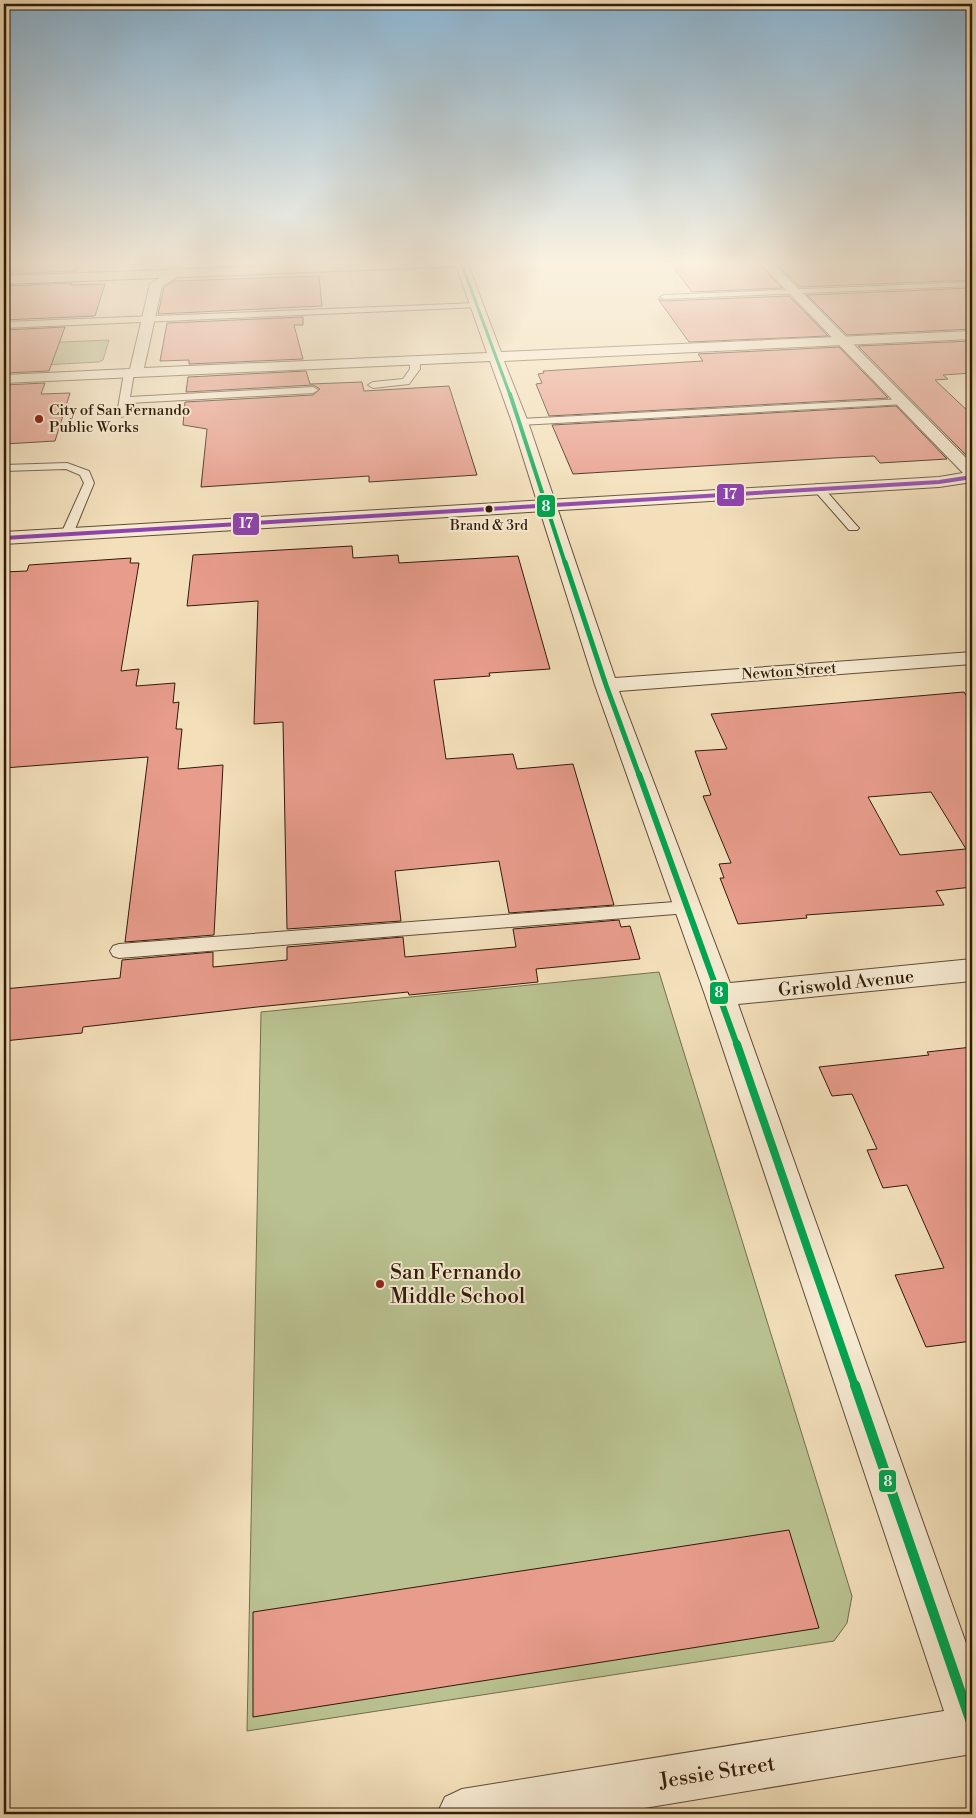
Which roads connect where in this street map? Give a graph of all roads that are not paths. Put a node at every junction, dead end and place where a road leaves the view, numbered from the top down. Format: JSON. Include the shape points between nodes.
{"nodes":[{"id":1,"x":140,"y":347,"type":"edge"},
{"id":2,"x":492,"y":347,"type":"edge"},
{"id":3,"x":716,"y":347,"type":"edge"},
{"id":4,"x":849,"y":347,"type":"edge"},
{"id":5,"x":496,"y":357,"type":"junction"},
{"id":6,"x":415,"y":360,"type":"junction"},
{"id":7,"x":132,"y":373,"type":"junction"},
{"id":8,"x":4,"y":379,"type":"edge"},
{"id":9,"x":373,"y":385,"type":"dead end"},
{"id":10,"x":313,"y":390,"type":"dead end"},
{"id":11,"x":125,"y":400,"type":"junction"},
{"id":12,"x":903,"y":402,"type":"junction"},
{"id":13,"x":122,"y":414,"type":"dead end"},
{"id":14,"x":520,"y":422,"type":"junction"},
{"id":15,"x":4,"y":468,"type":"edge"},
{"id":16,"x":972,"y":473,"type":"edge"},
{"id":17,"x":972,"y":477,"type":"edge"},
{"id":18,"x":817,"y":488,"type":"junction"},
{"id":19,"x":546,"y":506,"type":"junction"},
{"id":20,"x":853,"y":528,"type":"dead end"},
{"id":21,"x":67,"y":534,"type":"junction"},
{"id":22,"x":4,"y":538,"type":"edge"},
{"id":23,"x":972,"y":658,"type":"edge"},
{"id":24,"x":606,"y":685,"type":"junction"},
{"id":25,"x":688,"y":907,"type":"junction"},
{"id":26,"x":119,"y":952,"type":"dead end"},
{"id":27,"x":972,"y":970,"type":"edge"},
{"id":28,"x":720,"y":995,"type":"junction"},
{"id":29,"x":972,"y":1725,"type":"edge"},
{"id":30,"x":972,"y":1730,"type":"edge"},
{"id":31,"x":462,"y":1814,"type":"edge"}],
"edges":[{"from":1,"to":7,"type":"street"},
{"from":2,"to":5,"type":"street"},
{"from":3,"to":5,"type":"street"},
{"from":4,"to":12,"type":"street"},
{"from":5,"to":6,"type":"street"},
{"from":5,"to":14,"type":"street"},
{"from":6,"to":7,"type":"street"},
{"from":6,"to":9,"type":"lane","via":[[415,369],[406,382]]},
{"from":7,"to":8,"type":"street"},
{"from":7,"to":11,"type":"lane"},
{"from":10,"to":11,"type":"lane"},
{"from":11,"to":13,"type":"lane"},
{"from":12,"to":14,"type":"lane"},
{"from":12,"to":16,"type":"street"},
{"from":14,"to":19,"type":"street"},
{"from":15,"to":21,"type":"lane","via":[[67,466],[86,472],[89,483]]},
{"from":17,"to":18,"type":"street","via":[[938,482]]},
{"from":18,"to":19,"type":"street"},
{"from":18,"to":20,"type":"lane"},
{"from":19,"to":21,"type":"street"},
{"from":19,"to":24,"type":"street"},
{"from":21,"to":22,"type":"street"},
{"from":23,"to":24,"type":"street","name":"Newton Street"},
{"from":24,"to":25,"type":"street"},
{"from":25,"to":26,"type":"lane"},
{"from":25,"to":28,"type":"street"},
{"from":27,"to":28,"type":"street","name":"Griswold Avenue"},
{"from":28,"to":29,"type":"street"},
{"from":30,"to":31,"type":"street","name":"Jessie Street"}]}
